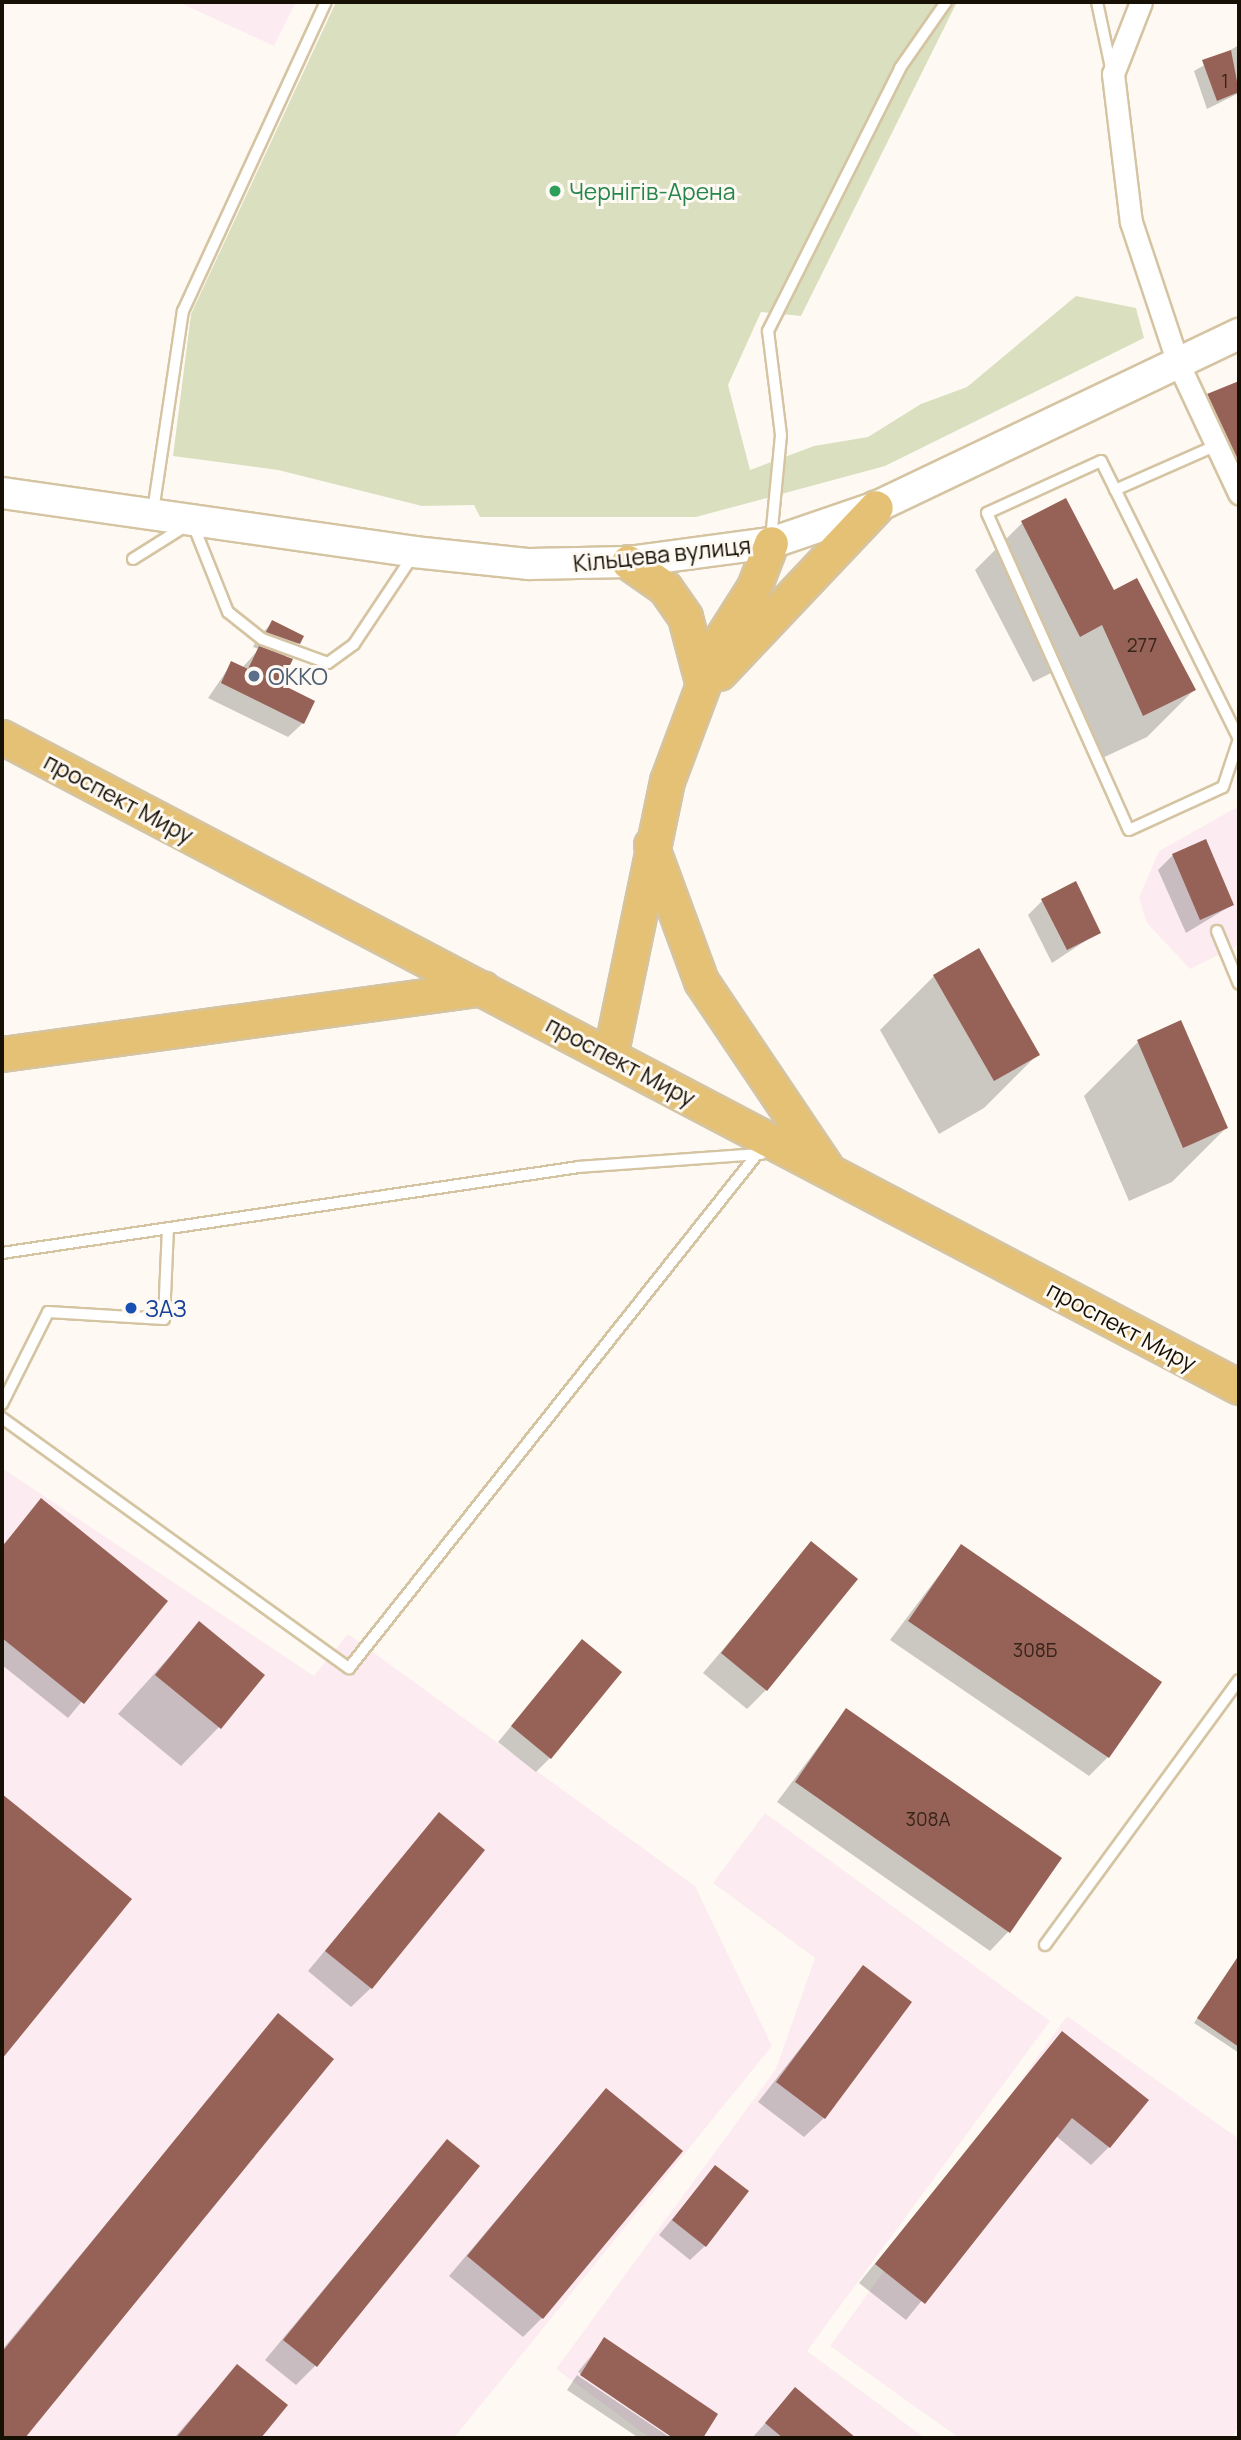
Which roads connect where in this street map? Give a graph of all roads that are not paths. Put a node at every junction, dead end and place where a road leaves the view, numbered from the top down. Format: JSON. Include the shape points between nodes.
{"nodes":[{"id":1,"x":326,"y":2,"type":"edge"},
{"id":2,"x":946,"y":2,"type":"edge"},
{"id":3,"x":1097,"y":2,"type":"edge"},
{"id":4,"x":1141,"y":2,"type":"edge"},
{"id":5,"x":1113,"y":74,"type":"junction"},
{"id":6,"x":1239,"y":334,"type":"edge"},
{"id":7,"x":1178,"y":363,"type":"junction"},
{"id":8,"x":1217,"y":445,"type":"junction"},
{"id":9,"x":1115,"y":490,"type":"junction"},
{"id":10,"x":1239,"y":493,"type":"edge"},
{"id":11,"x":2,"y":494,"type":"edge"},
{"id":12,"x":876,"y":507,"type":"junction"},
{"id":13,"x":152,"y":518,"type":"junction"},
{"id":14,"x":192,"y":522,"type":"junction"},
{"id":15,"x":771,"y":542,"type":"junction"},
{"id":16,"x":414,"y":552,"type":"junction"},
{"id":17,"x":133,"y":559,"type":"dead end"},
{"id":18,"x":628,"y":562,"type":"junction"},
{"id":19,"x":704,"y":691,"type":"junction"},
{"id":20,"x":2,"y":737,"type":"edge"},
{"id":21,"x":1239,"y":739,"type":"edge"},
{"id":22,"x":650,"y":842,"type":"junction"},
{"id":23,"x":1217,"y":931,"type":"dead end"},
{"id":24,"x":1239,"y":984,"type":"edge"},
{"id":25,"x":482,"y":988,"type":"junction"},
{"id":26,"x":2,"y":1054,"type":"edge"},
{"id":27,"x":610,"y":1056,"type":"junction"},
{"id":28,"x":758,"y":1153,"type":"junction"},
{"id":29,"x":829,"y":1172,"type":"junction"},
{"id":30,"x":168,"y":1228,"type":"junction"},
{"id":31,"x":2,"y":1253,"type":"edge"},
{"id":32,"x":1239,"y":1387,"type":"edge"},
{"id":33,"x":2,"y":1404,"type":"edge"},
{"id":34,"x":2,"y":1418,"type":"edge"},
{"id":35,"x":1239,"y":1680,"type":"edge"},
{"id":36,"x":1045,"y":1945,"type":"dead end"}],
"edges":[{"from":1,"to":13,"type":"lane","via":[[183,311]]},
{"from":2,"to":15,"type":"lane","via":[[900,68],[768,331],[781,435]]},
{"from":3,"to":5,"type":"lane"},
{"from":4,"to":5,"type":"street"},
{"from":5,"to":7,"type":"street","via":[[1131,222]]},
{"from":6,"to":7,"type":"main road","name":"Кільцева вулиця"},
{"from":7,"to":8,"type":"street"},
{"from":7,"to":12,"type":"main road","name":"Кільцева вулиця"},
{"from":8,"to":9,"type":"lane"},
{"from":8,"to":10,"type":"street"},
{"from":9,"to":21,"type":"lane"},
{"from":9,"to":21,"type":"lane","via":[[1101,461],[987,513],[1129,830],[1223,788]]},
{"from":11,"to":13,"type":"main road","name":"Кільцева вулиця"},
{"from":12,"to":15,"type":"main road","name":"Кільцева вулиця"},
{"from":12,"to":19,"type":"main road","via":[[785,597]]},
{"from":13,"to":14,"type":"main road","name":"Кільцева вулиця"},
{"from":14,"to":16,"type":"main road","name":"Кільцева вулиця"},
{"from":14,"to":16,"type":"lane","via":[[228,612],[262,639],[328,663],[354,644]]},
{"from":14,"to":17,"type":"lane"},
{"from":15,"to":18,"type":"main road","name":"Кільцева вулиця"},
{"from":15,"to":19,"type":"main road","via":[[754,587],[719,642]]},
{"from":16,"to":18,"type":"main road","name":"Кільцева вулиця","via":[[529,564]]},
{"from":18,"to":19,"type":"main road","via":[[665,588],[685,617]]},
{"from":19,"to":22,"type":"main road"},
{"from":20,"to":25,"type":"main road","name":"проспект Миру"},
{"from":22,"to":27,"type":"main road"},
{"from":22,"to":29,"type":"main road","via":[[701,981]]},
{"from":23,"to":24,"type":"lane"},
{"from":25,"to":26,"type":"main road"},
{"from":25,"to":27,"type":"main road","name":"проспект Миру"},
{"from":27,"to":29,"type":"main road","name":"проспект Миру"},
{"from":28,"to":29,"type":"lane"},
{"from":28,"to":30,"type":"lane","via":[[579,1167]]},
{"from":28,"to":34,"type":"lane","via":[[349,1668]]},
{"from":29,"to":32,"type":"main road","name":"проспект Миру"},
{"from":30,"to":31,"type":"lane"},
{"from":30,"to":33,"type":"lane","via":[[164,1319],[48,1312]]},
{"from":35,"to":36,"type":"lane"}]}
